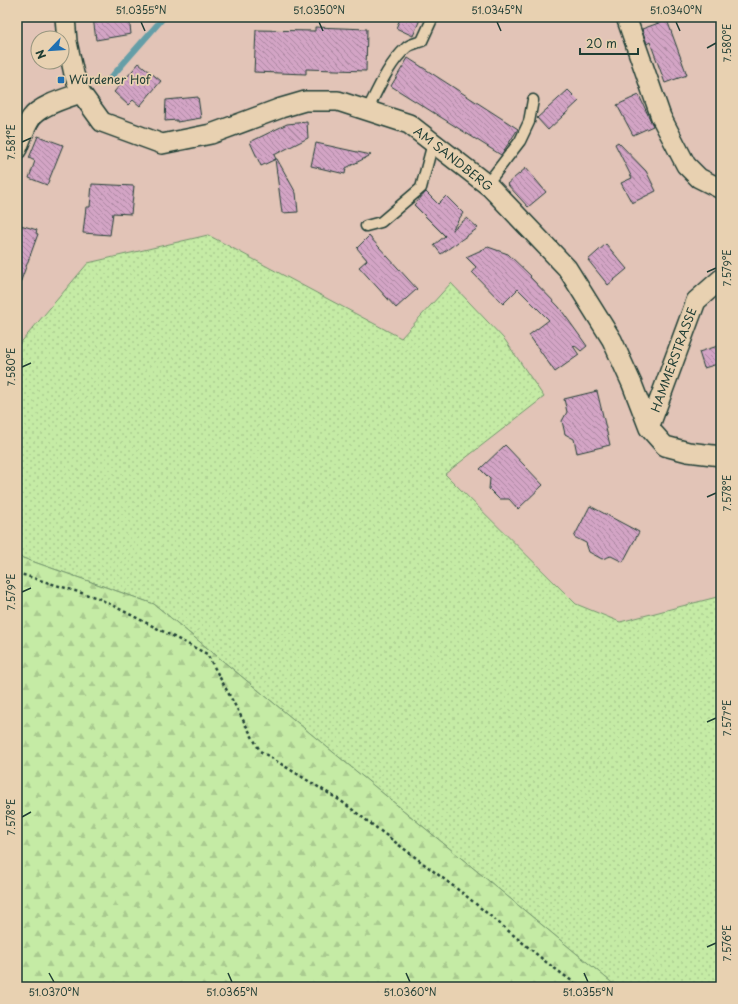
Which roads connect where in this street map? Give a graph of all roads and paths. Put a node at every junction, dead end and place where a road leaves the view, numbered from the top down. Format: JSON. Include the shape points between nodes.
{"nodes":[{"id":1,"x":65,"y":17,"type":"edge"},
{"id":2,"x":433,"y":17,"type":"edge"},
{"id":3,"x":626,"y":17,"type":"edge"},
{"id":4,"x":81,"y":93,"type":"junction"},
{"id":5,"x":533,"y":100,"type":"dead end"},
{"id":6,"x":367,"y":111,"type":"junction"},
{"id":7,"x":433,"y":143,"type":"junction"},
{"id":8,"x":17,"y":150,"type":"edge"},
{"id":9,"x":487,"y":184,"type":"junction"},
{"id":10,"x":721,"y":190,"type":"edge"},
{"id":11,"x":366,"y":226,"type":"dead end"},
{"id":12,"x":721,"y":279,"type":"edge"},
{"id":13,"x":649,"y":428,"type":"junction"},
{"id":14,"x":721,"y":456,"type":"edge"},
{"id":15,"x":17,"y":573,"type":"edge"},
{"id":16,"x":580,"y":987,"type":"edge"}],
"edges":[{"from":1,"to":4,"type":"street","name":"AM SANDBERG","via":[[67,42]]},
{"from":2,"to":6,"type":"lane","via":[[422,41],[409,46],[396,58]]},
{"from":3,"to":10,"type":"street","via":[[661,118],[686,165],[699,178]]},
{"from":4,"to":6,"type":"street","name":"AM SANDBERG","via":[[102,122],[162,144],[211,134],[305,101],[338,101]]},
{"from":4,"to":8,"type":"street","via":[[37,112],[29,122]]},
{"from":5,"to":9,"type":"lane","via":[[529,122],[520,141]]},
{"from":6,"to":7,"type":"street","name":"AM SANDBERG","via":[[409,124]]},
{"from":7,"to":9,"type":"street","name":"AM SANDBERG"},
{"from":7,"to":11,"type":"lane","via":[[421,188],[381,222]]},
{"from":9,"to":13,"type":"street","name":"AM SANDBERG","via":[[567,268],[612,340]]},
{"from":12,"to":13,"type":"street","name":"HAMMERSTRASSE","via":[[696,301]]},
{"from":13,"to":14,"type":"street","name":"AM SANDBERG","via":[[665,446]]},
{"from":15,"to":16,"type":"path","via":[[98,598],[207,654],[260,751],[341,801]]}]}
